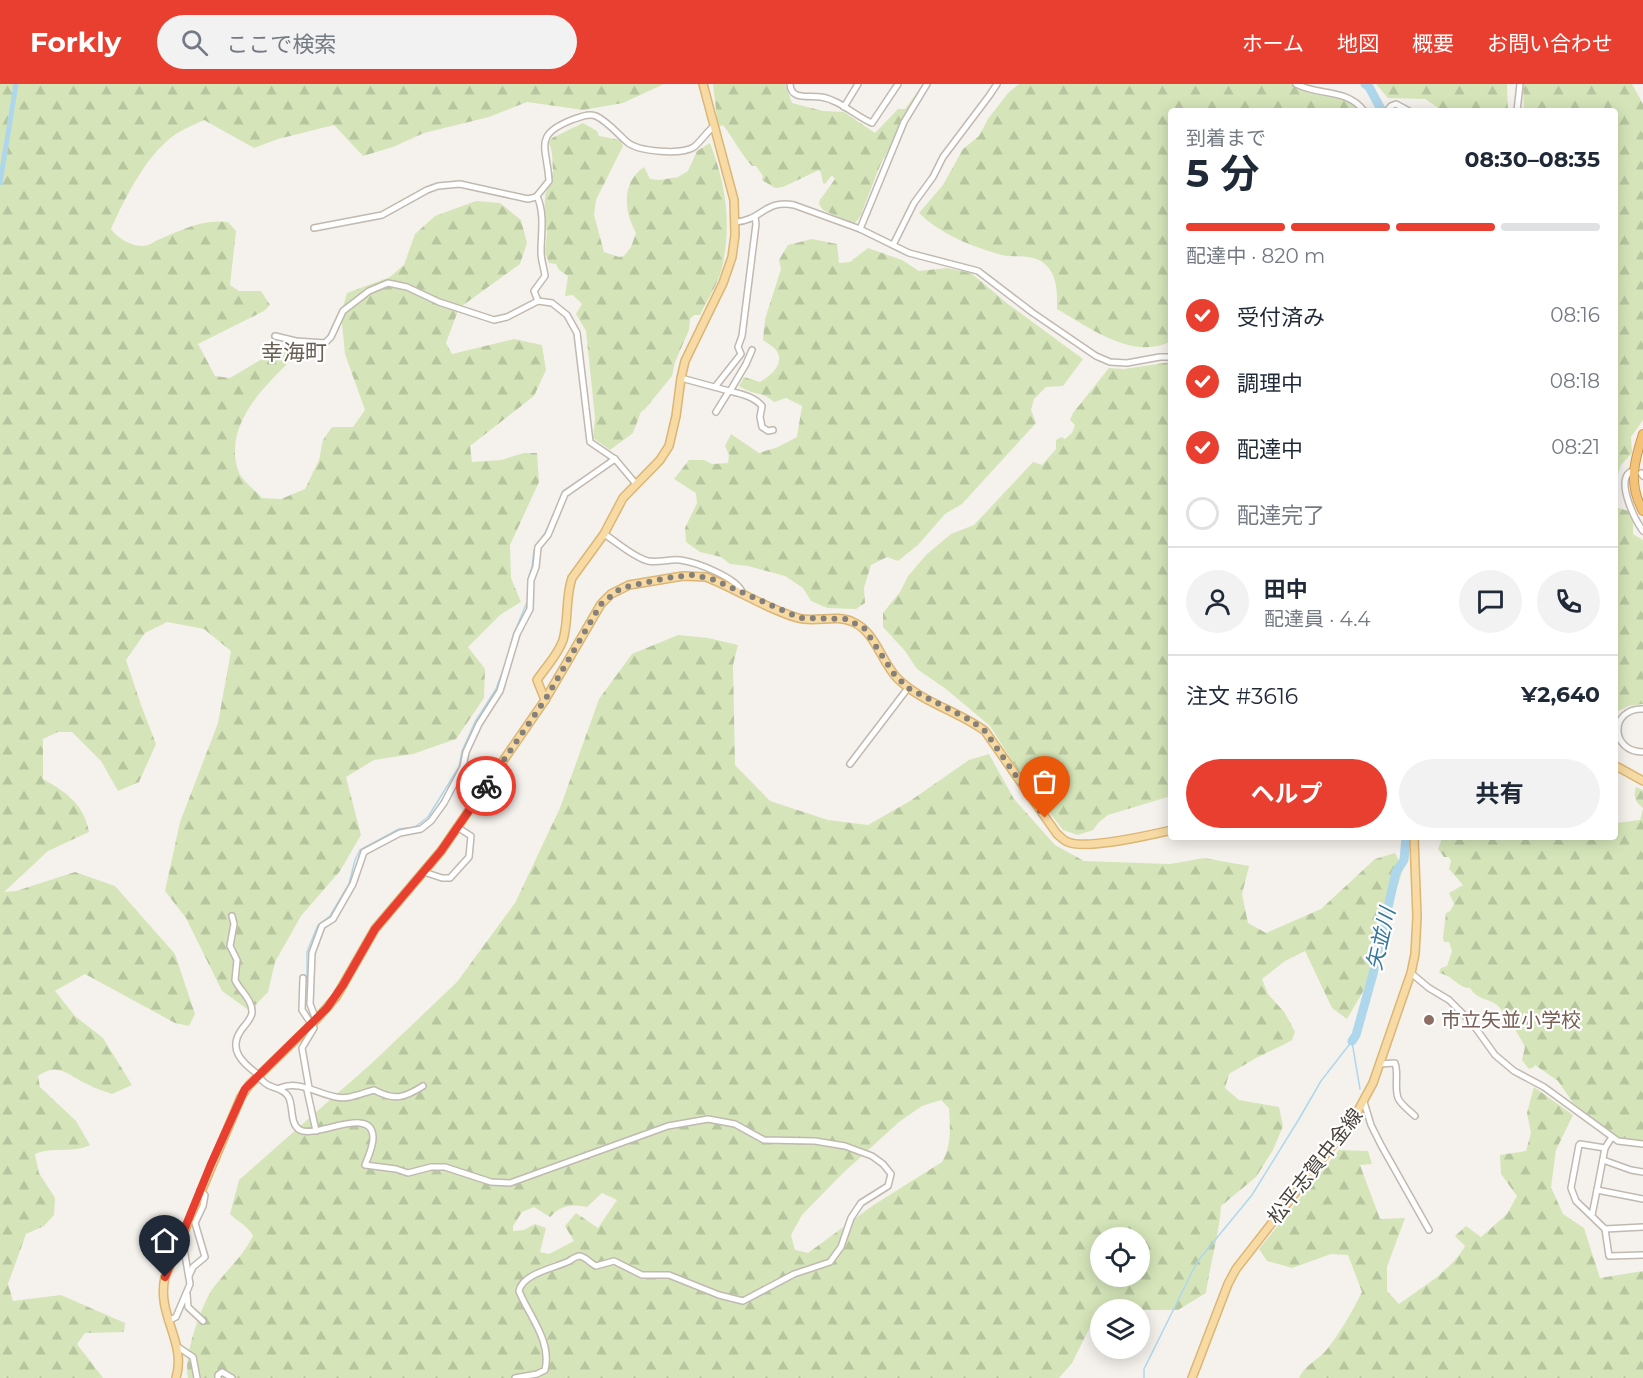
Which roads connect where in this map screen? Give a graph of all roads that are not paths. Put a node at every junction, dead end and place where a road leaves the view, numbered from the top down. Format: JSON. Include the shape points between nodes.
{"nodes":[{"id":1,"x":703,"y":84,"type":"edge"},
{"id":2,"x":790,"y":84,"type":"edge"},
{"id":3,"x":858,"y":84,"type":"edge"},
{"id":4,"x":898,"y":84,"type":"edge"},
{"id":5,"x":927,"y":84,"type":"edge"},
{"id":6,"x":997,"y":84,"type":"edge"},
{"id":7,"x":1296,"y":84,"type":"edge"},
{"id":8,"x":1520,"y":84,"type":"edge"},
{"id":9,"x":844,"y":107,"type":"junction"},
{"id":10,"x":1361,"y":108,"type":"edge"},
{"id":11,"x":1390,"y":108,"type":"edge"},
{"id":12,"x":1403,"y":108,"type":"edge"},
{"id":13,"x":1517,"y":108,"type":"edge"},
{"id":14,"x":713,"y":127,"type":"junction"},
{"id":15,"x":537,"y":195,"type":"junction"},
{"id":16,"x":754,"y":217,"type":"junction"},
{"id":17,"x":735,"y":222,"type":"junction"},
{"id":18,"x":314,"y":228,"type":"dead end"},
{"id":19,"x":860,"y":229,"type":"junction"},
{"id":20,"x":893,"y":244,"type":"junction"},
{"id":21,"x":538,"y":301,"type":"junction"},
{"id":22,"x":275,"y":336,"type":"dead end"},
{"id":23,"x":752,"y":350,"type":"dead end"},
{"id":24,"x":1168,"y":357,"type":"edge"},
{"id":25,"x":681,"y":378,"type":"junction"},
{"id":26,"x":715,"y":387,"type":"junction"},
{"id":27,"x":730,"y":391,"type":"junction"},
{"id":28,"x":716,"y":412,"type":"dead end"},
{"id":29,"x":773,"y":430,"type":"dead end"},
{"id":30,"x":1643,"y":434,"type":"edge"},
{"id":31,"x":1643,"y":446,"type":"edge"},
{"id":32,"x":615,"y":459,"type":"junction"},
{"id":33,"x":1630,"y":472,"type":"dead end"},
{"id":34,"x":636,"y":484,"type":"junction"},
{"id":35,"x":1643,"y":502,"type":"edge"},
{"id":36,"x":1643,"y":511,"type":"edge"},
{"id":37,"x":1643,"y":531,"type":"edge"},
{"id":38,"x":604,"y":534,"type":"junction"},
{"id":39,"x":743,"y":594,"type":"junction"},
{"id":40,"x":908,"y":688,"type":"junction"},
{"id":41,"x":545,"y":700,"type":"junction"},
{"id":42,"x":1643,"y":709,"type":"edge"},
{"id":43,"x":1643,"y":752,"type":"edge"},
{"id":44,"x":850,"y":764,"type":"dead end"},
{"id":45,"x":1618,"y":766,"type":"edge"},
{"id":46,"x":1643,"y":781,"type":"edge"},
{"id":47,"x":457,"y":826,"type":"junction"},
{"id":48,"x":1168,"y":831,"type":"edge"},
{"id":49,"x":1414,"y":840,"type":"edge"},
{"id":50,"x":424,"y":872,"type":"junction"},
{"id":51,"x":232,"y":916,"type":"dead end"},
{"id":52,"x":1410,"y":973,"type":"junction"},
{"id":53,"x":303,"y":978,"type":"dead end"},
{"id":54,"x":314,"y":1022,"type":"junction"},
{"id":55,"x":1379,"y":1065,"type":"junction"},
{"id":56,"x":258,"y":1075,"type":"junction"},
{"id":57,"x":423,"y":1086,"type":"dead end"},
{"id":58,"x":280,"y":1088,"type":"junction"},
{"id":59,"x":309,"y":1088,"type":"junction"},
{"id":60,"x":1364,"y":1102,"type":"junction"},
{"id":61,"x":1415,"y":1116,"type":"dead end"},
{"id":62,"x":316,"y":1131,"type":"junction"},
{"id":63,"x":1612,"y":1137,"type":"junction"},
{"id":64,"x":1643,"y":1144,"type":"edge"},
{"id":65,"x":1605,"y":1148,"type":"junction"},
{"id":66,"x":1603,"y":1160,"type":"junction"},
{"id":67,"x":1643,"y":1172,"type":"edge"},
{"id":68,"x":200,"y":1190,"type":"junction"},
{"id":69,"x":1597,"y":1190,"type":"junction"},
{"id":70,"x":1643,"y":1199,"type":"edge"},
{"id":71,"x":1592,"y":1215,"type":"junction"},
{"id":72,"x":1643,"y":1227,"type":"edge"},
{"id":73,"x":1605,"y":1229,"type":"junction"},
{"id":74,"x":1429,"y":1230,"type":"dead end"},
{"id":75,"x":178,"y":1242,"type":"junction"},
{"id":76,"x":1643,"y":1255,"type":"edge"},
{"id":77,"x":189,"y":1276,"type":"junction"},
{"id":78,"x":187,"y":1293,"type":"junction"},
{"id":79,"x":168,"y":1321,"type":"junction"},
{"id":80,"x":203,"y":1321,"type":"dead end"},
{"id":81,"x":178,"y":1347,"type":"junction"},
{"id":82,"x":176,"y":1378,"type":"edge"},
{"id":83,"x":196,"y":1378,"type":"edge"},
{"id":84,"x":218,"y":1378,"type":"edge"},
{"id":85,"x":232,"y":1378,"type":"edge"},
{"id":86,"x":515,"y":1378,"type":"edge"},
{"id":87,"x":1192,"y":1378,"type":"edge"}],
"edges":[{"from":1,"to":14,"type":"main road"},
{"from":2,"to":9,"type":"street","via":[[796,95],[819,97]]},
{"from":3,"to":9,"type":"street"},
{"from":4,"to":9,"type":"street","via":[[873,123]]},
{"from":5,"to":19,"type":"street","via":[[900,131]]},
{"from":6,"to":20,"type":"street","via":[[948,148]]},
{"from":7,"to":10,"type":"street","via":[[1341,94]]},
{"from":8,"to":13,"type":"street"},
{"from":11,"to":12,"type":"street","via":[[1396,104]]},
{"from":14,"to":15,"type":"street","via":[[690,149],[669,151],[630,145],[597,116],[564,123],[550,131],[545,141],[549,181]]},
{"from":14,"to":17,"type":"main road","via":[[732,192]]},
{"from":15,"to":18,"type":"street","via":[[528,200],[451,184],[427,190],[382,215]]},
{"from":15,"to":21,"type":"street","via":[[544,276],[534,291]]},
{"from":16,"to":17,"type":"street"},
{"from":16,"to":19,"type":"street","via":[[772,205],[785,203]]},
{"from":16,"to":26,"type":"street","via":[[738,347],[741,354]]},
{"from":17,"to":25,"type":"main road","via":[[729,270],[690,350]]},
{"from":19,"to":20,"type":"street"},
{"from":20,"to":24,"type":"street","via":[[909,253],[978,271],[1033,313],[1110,362]]},
{"from":21,"to":22,"type":"street","via":[[494,320],[388,283],[369,291],[343,312],[325,344]]},
{"from":21,"to":32,"type":"street","via":[[561,308],[572,321],[580,352],[590,442]]},
{"from":23,"to":27,"type":"street"},
{"from":25,"to":26,"type":"street"},
{"from":25,"to":34,"type":"main road","via":[[669,446]]},
{"from":26,"to":27,"type":"street"},
{"from":27,"to":28,"type":"street"},
{"from":27,"to":29,"type":"street","via":[[759,402],[762,427]]},
{"from":30,"to":36,"type":"highway","via":[[1637,453],[1634,492]]},
{"from":31,"to":35,"type":"highway","via":[[1636,479]]},
{"from":32,"to":34,"type":"street"},
{"from":32,"to":54,"type":"street","via":[[566,494],[548,535],[538,547],[531,603],[501,687],[479,724],[444,803],[421,829],[400,833],[364,852],[346,897],[333,919],[322,926],[310,959]]},
{"from":33,"to":37,"type":"street","via":[[1624,479],[1626,491]]},
{"from":34,"to":38,"type":"main road","via":[[616,508]]},
{"from":38,"to":39,"type":"street","via":[[648,561],[680,560],[705,566],[736,583]]},
{"from":38,"to":41,"type":"main road","via":[[569,586],[563,639],[537,680]]},
{"from":39,"to":40,"type":"main road","via":[[800,618],[854,622],[864,628],[894,674]]},
{"from":39,"to":41,"type":"main road","via":[[693,575],[621,588],[601,604]]},
{"from":40,"to":44,"type":"street"},
{"from":40,"to":48,"type":"main road","via":[[985,731],[1051,826],[1068,843],[1084,845]]},
{"from":41,"to":47,"type":"main road"},
{"from":42,"to":43,"type":"street","via":[[1624,715],[1618,731],[1624,745]]},
{"from":45,"to":46,"type":"main road"},
{"from":47,"to":50,"type":"main road"},
{"from":47,"to":50,"type":"street","via":[[471,836],[469,857],[450,878]]},
{"from":49,"to":52,"type":"main road","name":"松平志賀中金線","via":[[1417,933]]},
{"from":50,"to":54,"type":"main road","via":[[375,929],[339,991]]},
{"from":51,"to":56,"type":"street","via":[[230,946],[237,960],[235,980],[252,1011],[236,1044],[239,1057]]},
{"from":52,"to":55,"type":"main road","name":"松平志賀中金線"},
{"from":52,"to":63,"type":"street","via":[[1449,1000],[1504,1064],[1551,1091]]},
{"from":53,"to":54,"type":"street","via":[[303,1010],[306,1018]]},
{"from":54,"to":56,"type":"main road"},
{"from":54,"to":59,"type":"street","via":[[302,1048]]},
{"from":55,"to":60,"type":"main road","name":"松平志賀中金線"},
{"from":55,"to":61,"type":"street","via":[[1395,1063],[1399,1099]]},
{"from":56,"to":58,"type":"street","via":[[269,1085]]},
{"from":56,"to":68,"type":"main road","via":[[236,1106]]},
{"from":57,"to":59,"type":"street","via":[[396,1098],[374,1090],[338,1098]]},
{"from":58,"to":59,"type":"street"},
{"from":58,"to":62,"type":"street","via":[[291,1103],[295,1125],[305,1131]]},
{"from":59,"to":62,"type":"street"},
{"from":60,"to":74,"type":"street","via":[[1381,1145]]},
{"from":60,"to":87,"type":"main road","name":"松平志賀中金線","via":[[1236,1269]]},
{"from":62,"to":86,"type":"street","via":[[363,1123],[373,1138],[365,1165],[405,1173],[445,1167],[497,1183],[510,1183],[668,1126],[708,1119],[735,1124],[764,1140],[845,1146],[872,1156],[888,1168],[888,1186],[866,1198],[855,1210],[842,1246],[830,1262],[794,1274],[743,1301],[669,1275],[642,1275],[614,1261],[596,1266],[577,1256],[540,1272],[522,1283],[519,1291],[544,1345],[546,1362],[544,1370],[537,1374]]},
{"from":63,"to":64,"type":"street","via":[[1620,1142]]},
{"from":63,"to":65,"type":"street"},
{"from":65,"to":66,"type":"street"},
{"from":65,"to":71,"type":"street","via":[[1579,1145],[1571,1185],[1576,1201]]},
{"from":66,"to":67,"type":"street"},
{"from":66,"to":69,"type":"street"},
{"from":68,"to":75,"type":"main road"},
{"from":68,"to":77,"type":"street","via":[[205,1195],[195,1223],[205,1257]]},
{"from":69,"to":70,"type":"street"},
{"from":69,"to":71,"type":"street"},
{"from":71,"to":73,"type":"street"},
{"from":72,"to":73,"type":"street"},
{"from":73,"to":76,"type":"street","via":[[1609,1256]]},
{"from":75,"to":77,"type":"street","via":[[183,1244]]},
{"from":75,"to":79,"type":"main road","via":[[164,1283]]},
{"from":77,"to":78,"type":"street"},
{"from":78,"to":79,"type":"street","via":[[176,1317]]},
{"from":78,"to":80,"type":"street","via":[[188,1307]]},
{"from":79,"to":81,"type":"main road"},
{"from":81,"to":82,"type":"main road","via":[[180,1364]]},
{"from":81,"to":83,"type":"street","via":[[193,1357]]},
{"from":84,"to":85,"type":"street","via":[[222,1372]]}]}
